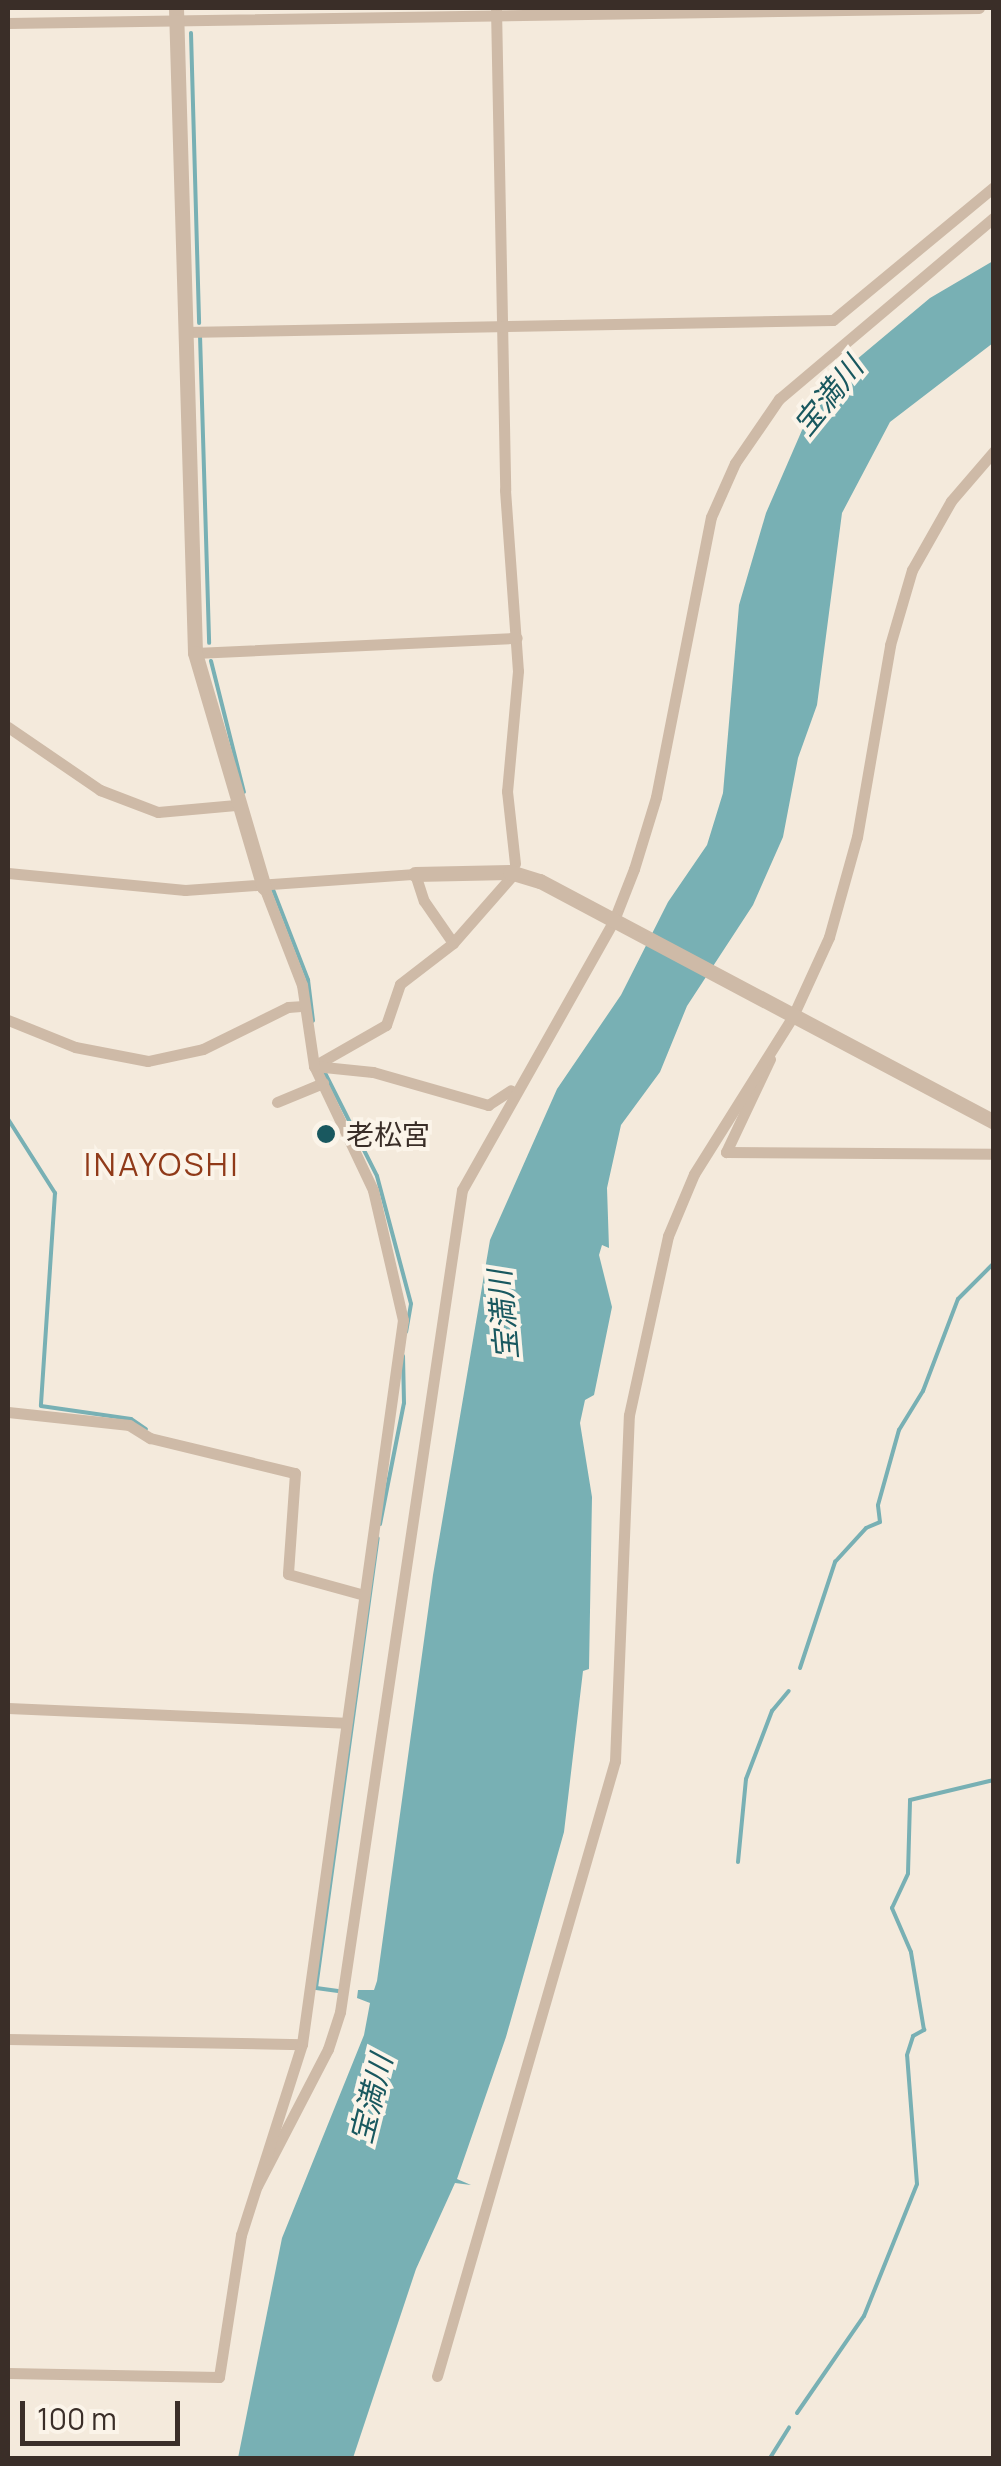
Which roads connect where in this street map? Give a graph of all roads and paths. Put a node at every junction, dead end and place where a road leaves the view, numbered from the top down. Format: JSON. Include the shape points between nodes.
{"nodes":[{"id":1,"x":176,"y":8,"type":"edge"},
{"id":2,"x":979,"y":8,"type":"edge"},
{"id":3,"x":496,"y":12,"type":"edge"},
{"id":4,"x":8,"y":24,"type":"edge"},
{"id":5,"x":177,"y":25,"type":"junction"},
{"id":6,"x":994,"y":188,"type":"edge"},
{"id":7,"x":994,"y":217,"type":"edge"},
{"id":8,"x":501,"y":325,"type":"junction"},
{"id":9,"x":184,"y":332,"type":"junction"},
{"id":10,"x":994,"y":451,"type":"edge"},
{"id":11,"x":516,"y":638,"type":"junction"},
{"id":12,"x":194,"y":653,"type":"junction"},
{"id":13,"x":8,"y":727,"type":"edge"},
{"id":14,"x":236,"y":805,"type":"junction"},
{"id":15,"x":8,"y":873,"type":"edge"},
{"id":16,"x":415,"y":874,"type":"junction"},
{"id":17,"x":264,"y":886,"type":"junction"},
{"id":18,"x":620,"y":924,"type":"junction"},
{"id":19,"x":453,"y":943,"type":"junction"},
{"id":20,"x":304,"y":1006,"type":"junction"},
{"id":21,"x":787,"y":1015,"type":"junction"},
{"id":22,"x":9,"y":1024,"type":"edge"},
{"id":23,"x":773,"y":1048,"type":"junction"},
{"id":24,"x":314,"y":1066,"type":"junction"},
{"id":25,"x":323,"y":1083,"type":"junction"},
{"id":26,"x":514,"y":1088,"type":"junction"},
{"id":27,"x":276,"y":1102,"type":"dead end"},
{"id":28,"x":488,"y":1104,"type":"junction"},
{"id":29,"x":994,"y":1122,"type":"edge"},
{"id":30,"x":488,"y":1135,"type":"junction"},
{"id":31,"x":994,"y":1154,"type":"edge"},
{"id":32,"x":8,"y":1412,"type":"edge"},
{"id":33,"x":364,"y":1595,"type":"junction"},
{"id":34,"x":8,"y":1708,"type":"edge"},
{"id":35,"x":345,"y":1724,"type":"junction"},
{"id":36,"x":8,"y":2039,"type":"edge"},
{"id":37,"x":302,"y":2044,"type":"junction"},
{"id":38,"x":256,"y":2186,"type":"junction"},
{"id":39,"x":8,"y":2372,"type":"edge"},
{"id":40,"x":437,"y":2376,"type":"dead end"}],
"edges":[{"from":1,"to":5,"type":"street"},
{"from":2,"to":3,"type":"street"},
{"from":3,"to":5,"type":"street"},
{"from":3,"to":8,"type":"street"},
{"from":4,"to":5,"type":"street"},
{"from":5,"to":9,"type":"street"},
{"from":6,"to":8,"type":"street","via":[[833,320]]},
{"from":7,"to":18,"type":"street","via":[[799,378],[735,463],[712,517],[648,828]]},
{"from":8,"to":9,"type":"street"},
{"from":8,"to":11,"type":"street"},
{"from":9,"to":12,"type":"street"},
{"from":10,"to":21,"type":"street","via":[[951,501],[912,570],[890,644],[846,884]]},
{"from":11,"to":12,"type":"street"},
{"from":11,"to":19,"type":"street","via":[[507,791],[513,871]]},
{"from":12,"to":14,"type":"street"},
{"from":13,"to":14,"type":"street","via":[[100,790],[158,812]]},
{"from":14,"to":17,"type":"street"},
{"from":15,"to":17,"type":"street","via":[[185,890]]},
{"from":16,"to":17,"type":"street"},
{"from":16,"to":18,"type":"street","via":[[510,872]]},
{"from":16,"to":19,"type":"street","via":[[424,901]]},
{"from":17,"to":20,"type":"street"},
{"from":18,"to":21,"type":"street"},
{"from":18,"to":26,"type":"street"},
{"from":19,"to":24,"type":"street","via":[[400,984],[386,1025]]},
{"from":20,"to":22,"type":"street","via":[[288,1006],[203,1049],[148,1060],[75,1047]]},
{"from":20,"to":24,"type":"street"},
{"from":21,"to":23,"type":"street"},
{"from":21,"to":29,"type":"street"},
{"from":23,"to":31,"type":"street","via":[[726,1152]]},
{"from":23,"to":40,"type":"street","via":[[682,1200],[652,1296],[630,1414],[620,1732],[535,2054]]},
{"from":24,"to":25,"type":"street"},
{"from":24,"to":28,"type":"street","via":[[373,1072]]},
{"from":25,"to":27,"type":"street"},
{"from":25,"to":33,"type":"street","via":[[373,1190],[401,1300],[396,1396]]},
{"from":26,"to":28,"type":"street"},
{"from":26,"to":30,"type":"street"},
{"from":28,"to":30,"type":"street"},
{"from":30,"to":38,"type":"street","via":[[454,1218],[340,2012],[328,2049]]},
{"from":32,"to":33,"type":"street","via":[[129,1425],[150,1438],[295,1473],[288,1574]]},
{"from":33,"to":35,"type":"street"},
{"from":34,"to":35,"type":"street"},
{"from":35,"to":37,"type":"street"},
{"from":36,"to":37,"type":"street"},
{"from":37,"to":38,"type":"street"},
{"from":38,"to":39,"type":"street","via":[[241,2235],[218,2377]]}]}
